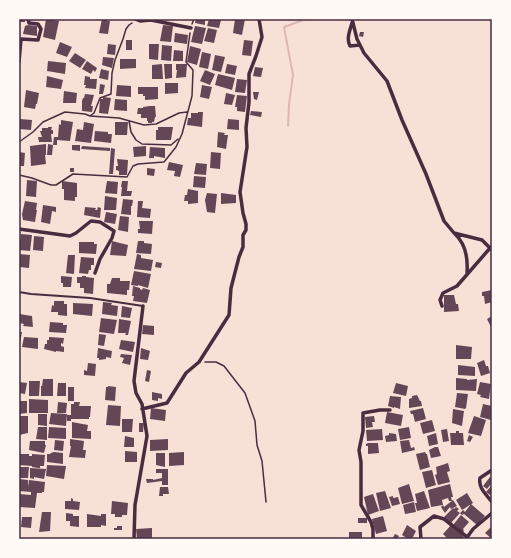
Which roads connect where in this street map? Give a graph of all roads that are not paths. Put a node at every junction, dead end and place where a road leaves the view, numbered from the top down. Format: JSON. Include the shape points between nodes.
{"nodes":[{"id":1,"x":28,"y":19,"type":"edge"},
{"id":2,"x":135,"y":19,"type":"edge"},
{"id":3,"x":259,"y":19,"type":"edge"},
{"id":4,"x":352,"y":20,"type":"edge"},
{"id":5,"x":191,"y":28,"type":"road end"},
{"id":6,"x":360,"y":45,"type":"junction"},
{"id":7,"x":19,"y":62,"type":"edge"},
{"id":8,"x":19,"y":229,"type":"edge"},
{"id":9,"x":454,"y":233,"type":"junction"},
{"id":10,"x":492,"y":248,"type":"edge"},
{"id":11,"x":95,"y":273,"type":"dead end"},
{"id":12,"x":467,"y":273,"type":"junction"},
{"id":13,"x":19,"y":292,"type":"edge"},
{"id":14,"x":143,"y":306,"type":"joint"},
{"id":15,"x":442,"y":306,"type":"dead end"},
{"id":16,"x":142,"y":409,"type":"junction"},
{"id":17,"x":390,"y":410,"type":"dead end"},
{"id":18,"x":492,"y":470,"type":"edge"},
{"id":19,"x":492,"y":502,"type":"edge"},
{"id":20,"x":492,"y":513,"type":"edge"},
{"id":21,"x":466,"y":538,"type":"edge"},
{"id":22,"x":134,"y":539,"type":"edge"},
{"id":23,"x":373,"y":539,"type":"edge"},
{"id":24,"x":421,"y":539,"type":"edge"}],
"edges":[{"from":1,"to":7,"type":"street","via":[[29,23],[38,24],[41,29],[38,40],[21,39]]},
{"from":2,"to":5,"type":"street"},
{"from":3,"to":16,"type":"street","via":[[262,38],[249,74],[247,147],[240,192],[246,230],[231,288],[229,315],[199,362],[186,373],[167,403]]},
{"from":4,"to":6,"type":"street"},
{"from":4,"to":6,"type":"street","via":[[348,42],[350,46]]},
{"from":6,"to":9,"type":"street","via":[[387,81],[444,221]]},
{"from":8,"to":11,"type":"street","via":[[70,236],[91,220],[100,222],[114,231]]},
{"from":9,"to":10,"type":"street","via":[[482,240]]},
{"from":9,"to":12,"type":"street","via":[[466,251]]},
{"from":10,"to":12,"type":"street"},
{"from":12,"to":15,"type":"street","via":[[457,286],[443,293],[440,300]]},
{"from":13,"to":14,"type":"lane","via":[[90,298]]},
{"from":14,"to":16,"type":"street","via":[[134,381]]},
{"from":16,"to":22,"type":"street","via":[[147,436],[135,505]]},
{"from":17,"to":23,"type":"street","via":[[363,414],[364,430],[359,450],[361,505],[371,522]]},
{"from":18,"to":19,"type":"street","via":[[480,478],[479,483]]},
{"from":20,"to":21,"type":"street"},
{"from":21,"to":24,"type":"street","via":[[444,519],[434,516],[420,527]]}]}
